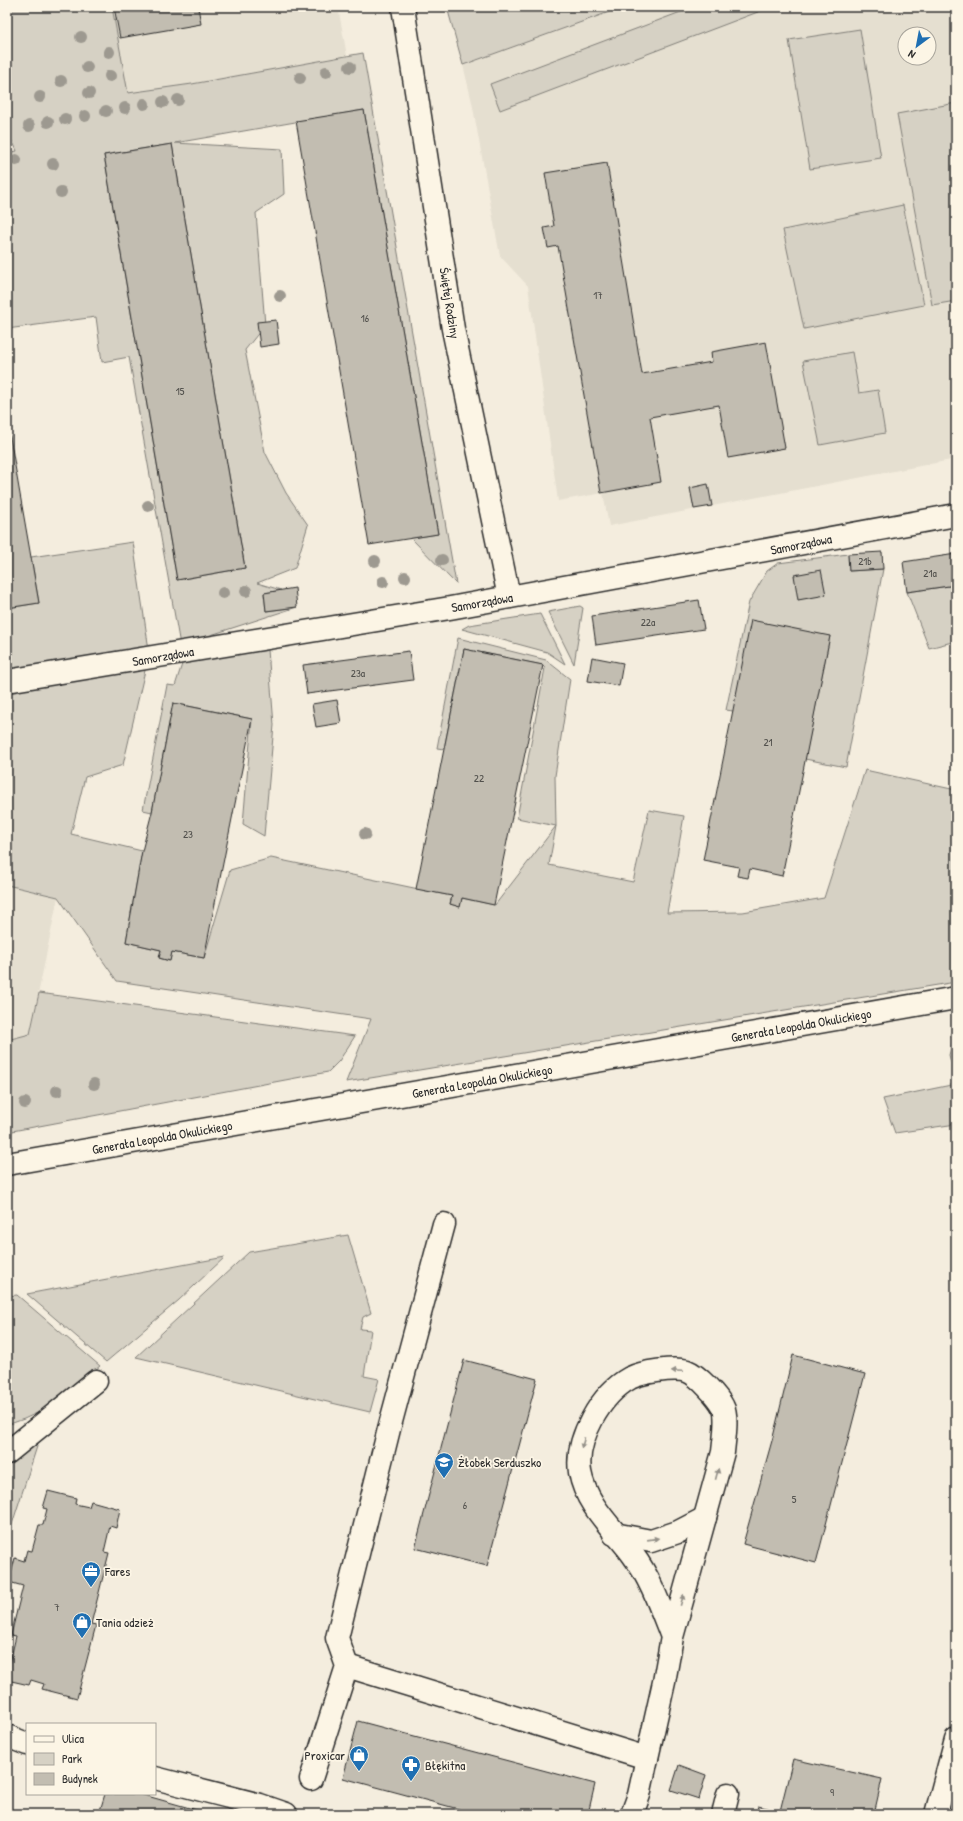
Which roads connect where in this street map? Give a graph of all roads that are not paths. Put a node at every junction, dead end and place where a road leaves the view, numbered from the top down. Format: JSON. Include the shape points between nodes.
{"nodes":[{"id":1,"x":403,"y":7,"type":"edge"},
{"id":2,"x":956,"y":515,"type":"edge"},
{"id":3,"x":509,"y":597,"type":"junction"},
{"id":4,"x":7,"y":681,"type":"edge"},
{"id":5,"x":956,"y":998,"type":"edge"},
{"id":6,"x":7,"y":1164,"type":"edge"},
{"id":7,"x":444,"y":1224,"type":"dead end"},
{"id":8,"x":96,"y":1381,"type":"dead end"},
{"id":9,"x":7,"y":1453,"type":"edge"},
{"id":10,"x":705,"y":1518,"type":"junction"},
{"id":11,"x":614,"y":1534,"type":"junction"},
{"id":12,"x":672,"y":1637,"type":"junction"},
{"id":13,"x":347,"y":1666,"type":"junction"},
{"id":14,"x":7,"y":1736,"type":"edge"},
{"id":15,"x":956,"y":1739,"type":"edge"},
{"id":16,"x":26,"y":1744,"type":"edge"},
{"id":17,"x":647,"y":1758,"type":"junction"},
{"id":18,"x":156,"y":1778,"type":"edge"},
{"id":19,"x":312,"y":1779,"type":"dead end"},
{"id":20,"x":286,"y":1814,"type":"edge"},
{"id":21,"x":632,"y":1814,"type":"edge"},
{"id":22,"x":936,"y":1814,"type":"edge"}],
"edges":[{"from":1,"to":3,"type":"street","name":"Świętej Rodziny","via":[[453,329]]},
{"from":2,"to":3,"type":"street","name":"Samorządowa"},
{"from":3,"to":4,"type":"street","name":"Samorządowa"},
{"from":5,"to":6,"type":"street","name":"Generała Leopolda Okulickiego"},
{"from":7,"to":13,"type":"street","via":[[390,1421],[337,1638]]},
{"from":8,"to":9,"type":"street"},
{"from":11,"to":10,"type":"street","one_way":true,"via":[[651,1541],[678,1532]]},
{"from":10,"to":11,"type":"street","one_way":true,"via":[[723,1452],[724,1408],[703,1383],[687,1371],[661,1370],[630,1378],[605,1398],[587,1428],[580,1456],[584,1487]]},
{"from":12,"to":10,"type":"street","one_way":true},
{"from":11,"to":12,"type":"street","via":[[633,1555],[644,1574],[658,1600]]},
{"from":12,"to":17,"type":"street"},
{"from":13,"to":17,"type":"street"},
{"from":13,"to":19,"type":"street"},
{"from":14,"to":16,"type":"street"},
{"from":15,"to":22,"type":"street"},
{"from":17,"to":21,"type":"street"},
{"from":18,"to":20,"type":"street"}]}
